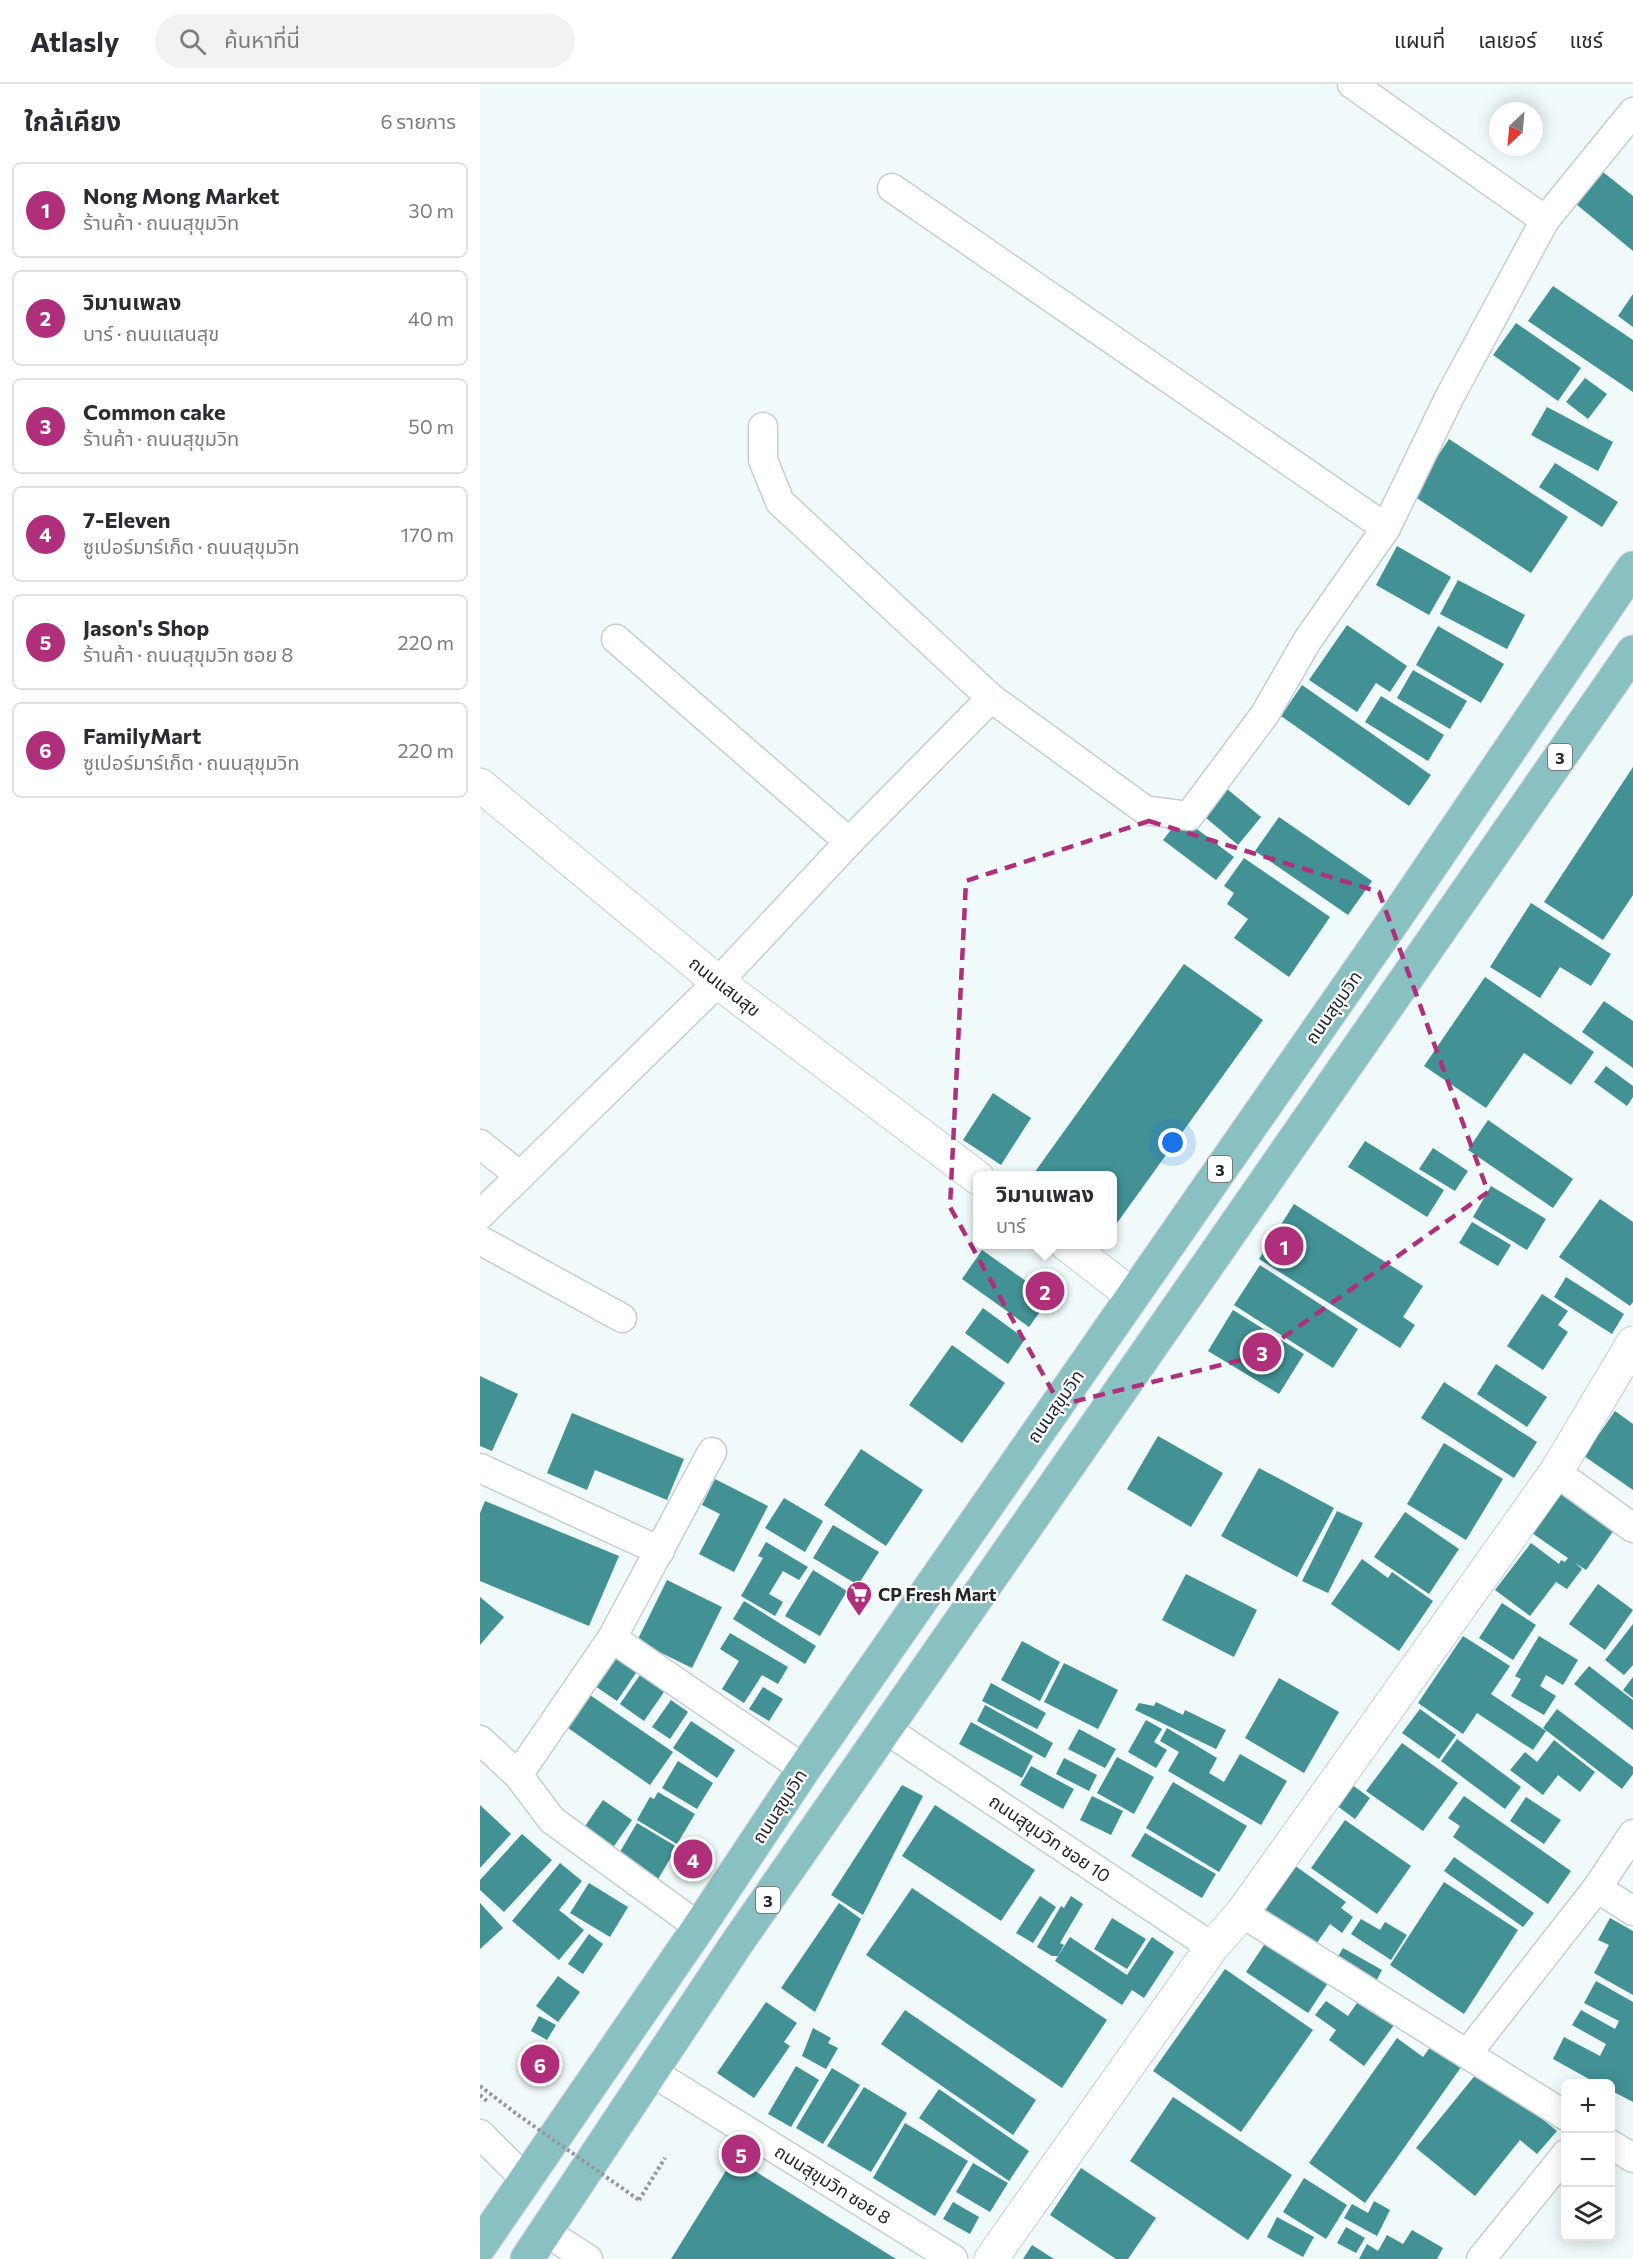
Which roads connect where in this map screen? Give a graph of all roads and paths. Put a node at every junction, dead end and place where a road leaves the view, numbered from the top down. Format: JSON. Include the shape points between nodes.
{"nodes":[{"id":1,"x":1352,"y":84,"type":"edge"},
{"id":2,"x":1633,"y":112,"type":"edge"},
{"id":3,"x":892,"y":188,"type":"dead end"},
{"id":4,"x":1545,"y":220,"type":"junction"},
{"id":5,"x":763,"y":427,"type":"dead end"},
{"id":6,"x":1386,"y":528,"type":"junction"},
{"id":7,"x":1633,"y":568,"type":"edge"},
{"id":8,"x":616,"y":639,"type":"dead end"},
{"id":9,"x":1633,"y":652,"type":"edge"},
{"id":10,"x":991,"y":698,"type":"junction"},
{"id":11,"x":480,"y":785,"type":"edge"},
{"id":12,"x":849,"y":842,"type":"junction"},
{"id":13,"x":718,"y":982,"type":"junction"},
{"id":14,"x":480,"y":1144,"type":"edge"},
{"id":15,"x":973,"y":1174,"type":"edge"},
{"id":16,"x":520,"y":1176,"type":"junction"},
{"id":17,"x":480,"y":1215,"type":"edge"},
{"id":18,"x":480,"y":1240,"type":"edge"},
{"id":19,"x":1071,"y":1249,"type":"edge"},
{"id":20,"x":1132,"y":1294,"type":"junction"},
{"id":21,"x":622,"y":1318,"type":"dead end"},
{"id":22,"x":1633,"y":1343,"type":"edge"},
{"id":23,"x":712,"y":1452,"type":"dead end"},
{"id":24,"x":480,"y":1468,"type":"edge"},
{"id":25,"x":1556,"y":1472,"type":"junction"},
{"id":26,"x":1633,"y":1528,"type":"edge"},
{"id":27,"x":660,"y":1551,"type":"junction"},
{"id":28,"x":612,"y":1638,"type":"junction"},
{"id":29,"x":888,"y":1730,"type":"junction"},
{"id":30,"x":480,"y":1740,"type":"edge"},
{"id":31,"x":804,"y":1769,"type":"junction"},
{"id":32,"x":518,"y":1775,"type":"junction"},
{"id":33,"x":1633,"y":1834,"type":"edge"},
{"id":34,"x":1597,"y":1888,"type":"junction"},
{"id":35,"x":1633,"y":1911,"type":"edge"},
{"id":36,"x":1242,"y":1913,"type":"junction"},
{"id":37,"x":699,"y":1927,"type":"junction"},
{"id":38,"x":1212,"y":1947,"type":"junction"},
{"id":39,"x":1467,"y":2054,"type":"junction"},
{"id":40,"x":652,"y":2072,"type":"junction"},
{"id":41,"x":480,"y":2086,"type":"edge"},
{"id":42,"x":480,"y":2095,"type":"edge"},
{"id":43,"x":487,"y":2101,"type":"dead end"},
{"id":44,"x":1561,"y":2113,"type":"edge"},
{"id":45,"x":480,"y":2134,"type":"edge"},
{"id":46,"x":1615,"y":2147,"type":"edge"},
{"id":47,"x":666,"y":2158,"type":"dead end"},
{"id":48,"x":1633,"y":2158,"type":"edge"},
{"id":49,"x":1561,"y":2160,"type":"edge"},
{"id":50,"x":525,"y":2180,"type":"junction"},
{"id":51,"x":546,"y":2232,"type":"junction"},
{"id":52,"x":480,"y":2246,"type":"edge"},
{"id":53,"x":527,"y":2259,"type":"edge"},
{"id":54,"x":588,"y":2259,"type":"edge"},
{"id":55,"x":953,"y":2259,"type":"edge"},
{"id":56,"x":991,"y":2259,"type":"edge"},
{"id":57,"x":1480,"y":2259,"type":"edge"}],
"edges":[{"from":1,"to":4,"type":"street"},
{"from":2,"to":4,"type":"street"},
{"from":3,"to":6,"type":"street"},
{"from":4,"to":6,"type":"street","via":[[1449,398]]},
{"from":5,"to":10,"type":"street","via":[[763,460],[780,502]]},
{"from":6,"to":10,"type":"street","via":[[1307,641],[1265,714],[1189,816],[1145,810]]},
{"from":7,"to":20,"type":"main road","name":"ถนนสุขุมวิท","number":"3","via":[[1399,913]]},
{"from":8,"to":12,"type":"street"},
{"from":9,"to":29,"type":"main road","number":"3"},
{"from":10,"to":12,"type":"street"},
{"from":11,"to":13,"type":"street","name":"ถนนแสนสุข"},
{"from":12,"to":13,"type":"street"},
{"from":13,"to":15,"type":"street","name":"ถนนแสนสุข"},
{"from":13,"to":16,"type":"street"},
{"from":14,"to":16,"type":"street"},
{"from":16,"to":17,"type":"street"},
{"from":18,"to":21,"type":"street"},
{"from":19,"to":20,"type":"street"},
{"from":20,"to":31,"type":"main road","name":"ถนนสุขุมวิท","number":"3"},
{"from":22,"to":25,"type":"street"},
{"from":23,"to":27,"type":"street"},
{"from":24,"to":27,"type":"street"},
{"from":25,"to":26,"type":"street"},
{"from":25,"to":36,"type":"street"},
{"from":27,"to":28,"type":"street"},
{"from":28,"to":31,"type":"street"},
{"from":28,"to":32,"type":"street"},
{"from":29,"to":38,"type":"street","name":"ถนนสุขุมวิท ซอย 10"},
{"from":29,"to":40,"type":"main road","number":"3"},
{"from":30,"to":32,"type":"street"},
{"from":31,"to":37,"type":"main road","name":"ถนนสุขุมวิท","number":"3"},
{"from":32,"to":37,"type":"street","via":[[552,1820]]},
{"from":33,"to":34,"type":"street"},
{"from":34,"to":35,"type":"street"},
{"from":34,"to":39,"type":"street"},
{"from":36,"to":38,"type":"street"},
{"from":36,"to":39,"type":"street"},
{"from":37,"to":50,"type":"main road","name":"ถนนสุขุมวิท","number":"3"},
{"from":38,"to":56,"type":"street"},
{"from":39,"to":44,"type":"street"},
{"from":40,"to":51,"type":"main road","number":"3"},
{"from":40,"to":55,"type":"street","name":"ถนนสุขุมวิท ซอย 8"},
{"from":41,"to":47,"type":"path","bridge":true,"via":[[639,2200]]},
{"from":42,"to":43,"type":"path"},
{"from":45,"to":50,"type":"street"},
{"from":46,"to":48,"type":"street"},
{"from":49,"to":57,"type":"street"},
{"from":50,"to":52,"type":"main road","name":"ถนนสุขุมวิท","number":"3"},
{"from":51,"to":53,"type":"main road","number":"3"},
{"from":51,"to":54,"type":"street"}]}
